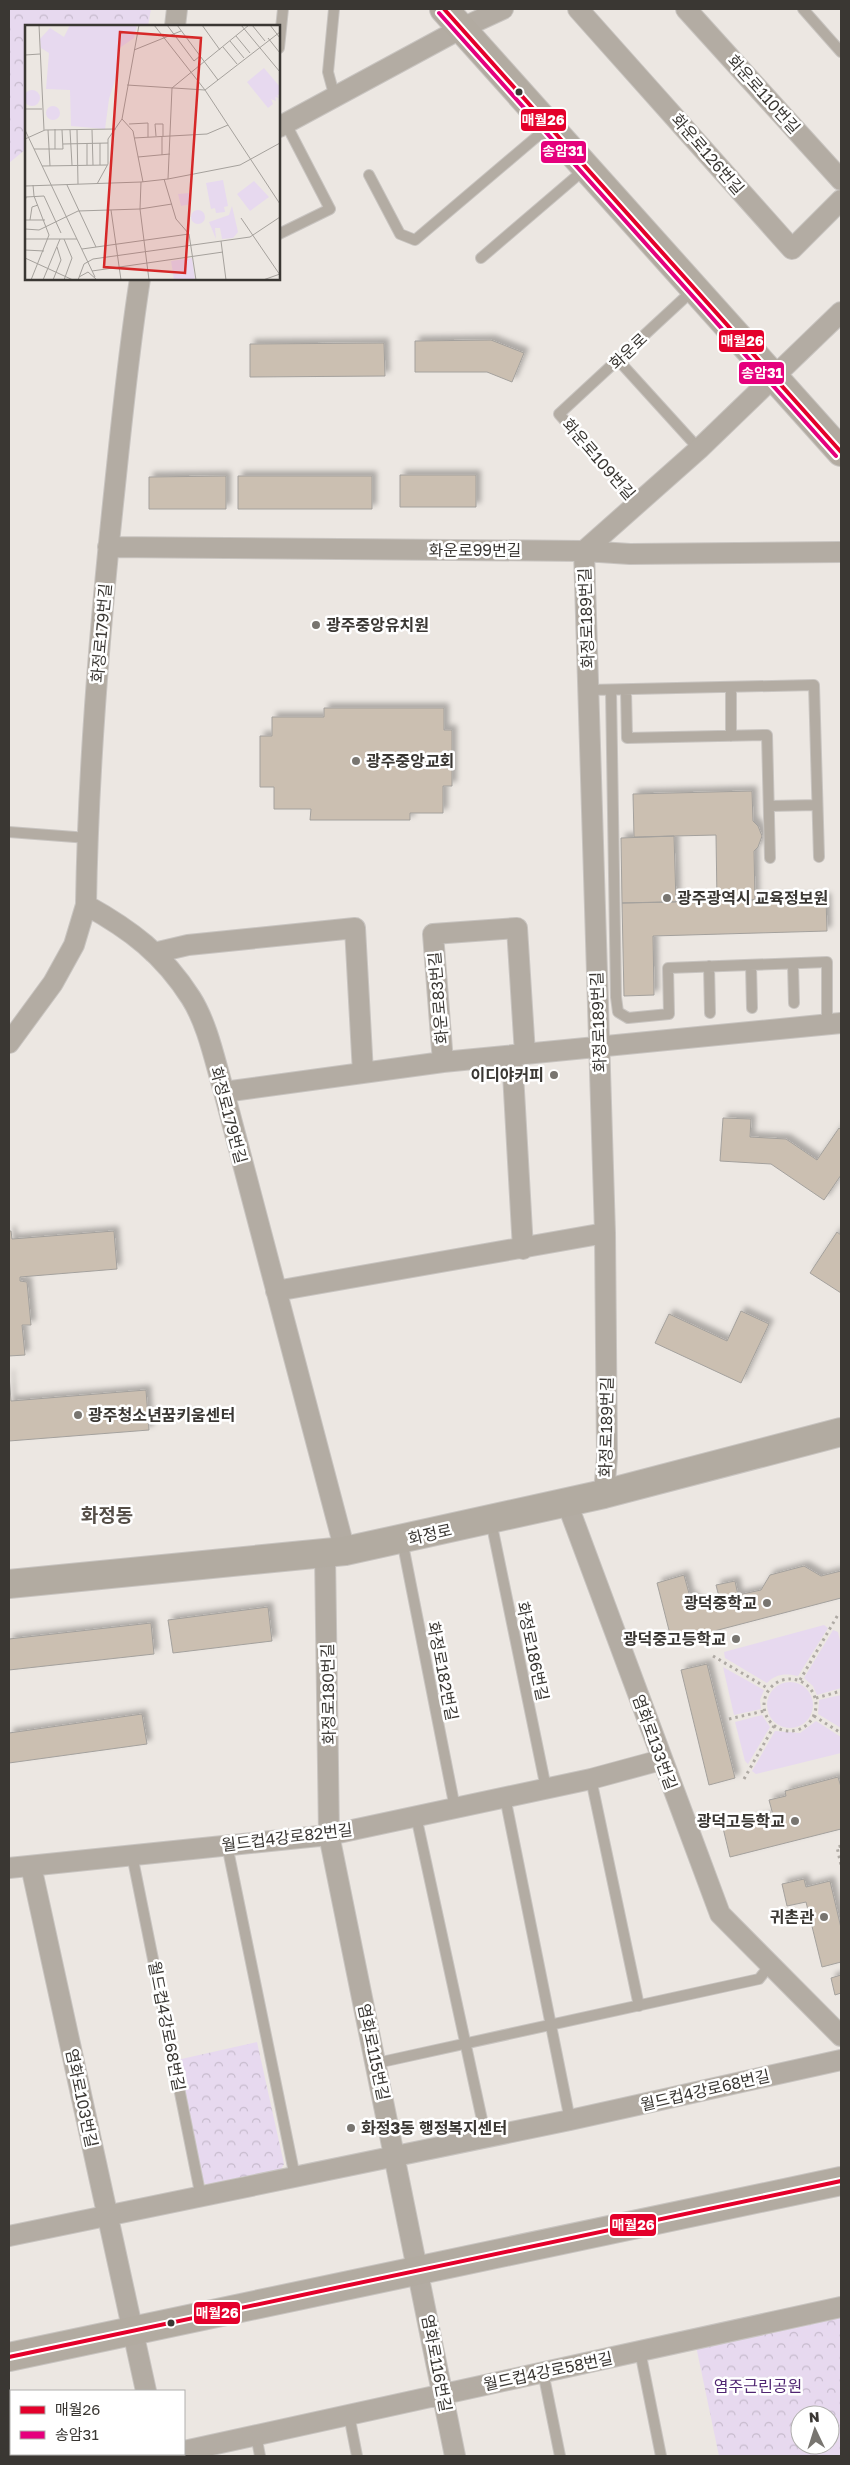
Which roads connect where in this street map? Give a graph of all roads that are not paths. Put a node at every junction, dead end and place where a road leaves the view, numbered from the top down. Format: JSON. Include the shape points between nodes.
{"nodes":[{"id":1,"x":177,"y":9,"type":"edge"},
{"id":2,"x":283,"y":9,"type":"edge"},
{"id":3,"x":334,"y":9,"type":"edge"},
{"id":4,"x":503,"y":9,"type":"edge"},
{"id":5,"x":578,"y":9,"type":"edge"},
{"id":6,"x":686,"y":9,"type":"edge"},
{"id":7,"x":803,"y":9,"type":"edge"},
{"id":8,"x":453,"y":18,"type":"edge"},
{"id":9,"x":175,"y":25,"type":"edge"},
{"id":10,"x":280,"y":38,"type":"edge"},
{"id":11,"x":841,"y":52,"type":"edge"},
{"id":12,"x":335,"y":98,"type":"junction"},
{"id":13,"x":282,"y":125,"type":"edge"},
{"id":14,"x":550,"y":125,"type":"junction"},
{"id":15,"x":587,"y":167,"type":"junction"},
{"id":16,"x":369,"y":175,"type":"dead end"},
{"id":17,"x":841,"y":180,"type":"edge"},
{"id":18,"x":841,"y":200,"type":"edge"},
{"id":19,"x":280,"y":233,"type":"edge"},
{"id":20,"x":481,"y":258,"type":"dead end"},
{"id":21,"x":140,"y":280,"type":"edge"},
{"id":22,"x":696,"y":287,"type":"junction"},
{"id":23,"x":841,"y":312,"type":"edge"},
{"id":24,"x":619,"y":361,"type":"junction"},
{"id":25,"x":774,"y":375,"type":"junction"},
{"id":26,"x":559,"y":414,"type":"joint"},
{"id":27,"x":699,"y":449,"type":"junction"},
{"id":28,"x":841,"y":452,"type":"edge"},
{"id":29,"x":638,"y":504,"type":"junction"},
{"id":30,"x":108,"y":547,"type":"junction"},
{"id":31,"x":584,"y":551,"type":"junction"},
{"id":32,"x":841,"y":552,"type":"edge"},
{"id":33,"x":730,"y":687,"type":"junction"},
{"id":34,"x":589,"y":690,"type":"junction"},
{"id":35,"x":611,"y":690,"type":"junction"},
{"id":36,"x":626,"y":690,"type":"junction"},
{"id":37,"x":731,"y":736,"type":"junction"},
{"id":38,"x":817,"y":805,"type":"junction"},
{"id":39,"x":768,"y":806,"type":"junction"},
{"id":40,"x":9,"y":832,"type":"edge"},
{"id":41,"x":88,"y":838,"type":"junction"},
{"id":42,"x":819,"y":857,"type":"dead end"},
{"id":43,"x":770,"y":858,"type":"dead end"},
{"id":44,"x":86,"y":905,"type":"junction"},
{"id":45,"x":154,"y":953,"type":"junction"},
{"id":46,"x":793,"y":964,"type":"junction"},
{"id":47,"x":751,"y":965,"type":"junction"},
{"id":48,"x":709,"y":966,"type":"junction"},
{"id":49,"x":794,"y":1003,"type":"dead end"},
{"id":50,"x":752,"y":1008,"type":"dead end"},
{"id":51,"x":710,"y":1013,"type":"dead end"},
{"id":52,"x":17,"y":1020,"type":"edge"},
{"id":53,"x":834,"y":1024,"type":"edge"},
{"id":54,"x":9,"y":1043,"type":"edge"},
{"id":55,"x":599,"y":1048,"type":"junction"},
{"id":56,"x":519,"y":1055,"type":"junction"},
{"id":57,"x":444,"y":1062,"type":"junction"},
{"id":58,"x":363,"y":1073,"type":"junction"},
{"id":59,"x":224,"y":1092,"type":"junction"},
{"id":60,"x":605,"y":1233,"type":"junction"},
{"id":61,"x":523,"y":1249,"type":"junction"},
{"id":62,"x":276,"y":1291,"type":"junction"},
{"id":63,"x":841,"y":1432,"type":"edge"},
{"id":64,"x":604,"y":1494,"type":"junction"},
{"id":65,"x":567,"y":1503,"type":"junction"},
{"id":66,"x":491,"y":1520,"type":"junction"},
{"id":67,"x":402,"y":1540,"type":"junction"},
{"id":68,"x":335,"y":1553,"type":"junction"},
{"id":69,"x":9,"y":1584,"type":"edge"},
{"id":70,"x":661,"y":1760,"type":"junction"},
{"id":71,"x":591,"y":1779,"type":"junction"},
{"id":72,"x":546,"y":1788,"type":"junction"},
{"id":73,"x":505,"y":1797,"type":"junction"},
{"id":74,"x":455,"y":1808,"type":"junction"},
{"id":75,"x":416,"y":1816,"type":"junction"},
{"id":76,"x":329,"y":1835,"type":"junction"},
{"id":77,"x":227,"y":1845,"type":"junction"},
{"id":78,"x":132,"y":1855,"type":"junction"},
{"id":79,"x":31,"y":1866,"type":"junction"},
{"id":80,"x":9,"y":1868,"type":"edge"},
{"id":81,"x":770,"y":1965,"type":"junction"},
{"id":82,"x":639,"y":2006,"type":"junction"},
{"id":83,"x":550,"y":2026,"type":"junction"},
{"id":84,"x":841,"y":2036,"type":"edge"},
{"id":85,"x":466,"y":2044,"type":"junction"},
{"id":86,"x":841,"y":2060,"type":"edge"},
{"id":87,"x":377,"y":2063,"type":"junction"},
{"id":88,"x":570,"y":2120,"type":"junction"},
{"id":89,"x":486,"y":2138,"type":"junction"},
{"id":90,"x":395,"y":2156,"type":"junction"},
{"id":91,"x":296,"y":2177,"type":"junction"},
{"id":92,"x":841,"y":2180,"type":"edge"},
{"id":93,"x":201,"y":2196,"type":"junction"},
{"id":94,"x":108,"y":2216,"type":"junction"},
{"id":95,"x":9,"y":2233,"type":"edge"},
{"id":96,"x":419,"y":2270,"type":"junction"},
{"id":97,"x":841,"y":2307,"type":"edge"},
{"id":98,"x":133,"y":2331,"type":"junction"},
{"id":99,"x":640,"y":2351,"type":"junction"},
{"id":100,"x":9,"y":2357,"type":"edge"},
{"id":101,"x":543,"y":2372,"type":"junction"},
{"id":102,"x":146,"y":2390,"type":"edge"},
{"id":103,"x":442,"y":2394,"type":"junction"},
{"id":104,"x":349,"y":2415,"type":"junction"},
{"id":105,"x":256,"y":2435,"type":"junction"},
{"id":106,"x":185,"y":2451,"type":"edge"},
{"id":107,"x":260,"y":2456,"type":"edge"},
{"id":108,"x":357,"y":2456,"type":"edge"},
{"id":109,"x":455,"y":2456,"type":"edge"},
{"id":110,"x":560,"y":2456,"type":"edge"},
{"id":111,"x":660,"y":2456,"type":"edge"}],
"edges":[{"from":1,"to":9,"type":"street"},
{"from":2,"to":10,"type":"lane"},
{"from":3,"to":12,"type":"lane","via":[[328,72]]},
{"from":4,"to":8,"type":"street"},
{"from":5,"to":18,"type":"street","name":"화운로126번길","via":[[792,249]]},
{"from":6,"to":17,"type":"street","name":"화운로110번길"},
{"from":7,"to":11,"type":"lane"},
{"from":8,"to":12,"type":"street"},
{"from":8,"to":14,"type":"street"},
{"from":12,"to":13,"type":"street"},
{"from":13,"to":19,"type":"lane","via":[[330,208]]},
{"from":14,"to":15,"type":"street"},
{"from":14,"to":16,"type":"lane","via":[[415,240],[400,234]]},
{"from":15,"to":20,"type":"lane"},
{"from":15,"to":22,"type":"street"},
{"from":21,"to":30,"type":"street","name":"화정로179번길","via":[[129,346]]},
{"from":22,"to":24,"type":"lane","name":"화운로"},
{"from":22,"to":25,"type":"street"},
{"from":23,"to":25,"type":"street"},
{"from":24,"to":26,"type":"lane","name":"화운로"},
{"from":24,"to":27,"type":"lane"},
{"from":25,"to":27,"type":"street","name":"화운로109번길"},
{"from":25,"to":28,"type":"street"},
{"from":26,"to":29,"type":"lane","name":"화운로109번길"},
{"from":27,"to":29,"type":"street","name":"화운로109번길"},
{"from":29,"to":31,"type":"street","name":"화운로109번길"},
{"from":30,"to":31,"type":"street","name":"화운로99번길"},
{"from":30,"to":41,"type":"street","name":"화정로179번길","via":[[94,708]]},
{"from":31,"to":32,"type":"street","name":"화운로99번길","via":[[630,554]]},
{"from":31,"to":34,"type":"street","name":"화정로189번길"},
{"from":33,"to":36,"type":"lane"},
{"from":33,"to":37,"type":"lane"},
{"from":33,"to":38,"type":"lane","via":[[814,685]]},
{"from":34,"to":35,"type":"lane"},
{"from":34,"to":55,"type":"street","name":"화정로189번길"},
{"from":35,"to":36,"type":"lane"},
{"from":35,"to":48,"type":"lane","via":[[618,1012],[628,1018],[669,1014],[668,968]]},
{"from":36,"to":37,"type":"lane","via":[[627,738]]},
{"from":37,"to":39,"type":"lane","via":[[767,735]]},
{"from":38,"to":39,"type":"lane"},
{"from":38,"to":42,"type":"lane"},
{"from":39,"to":43,"type":"lane"},
{"from":40,"to":41,"type":"lane"},
{"from":41,"to":44,"type":"street","name":"화정로179번길"},
{"from":44,"to":45,"type":"street","name":"화정로179번길","via":[[137,936]]},
{"from":44,"to":52,"type":"street","via":[[74,946],[53,982]]},
{"from":45,"to":58,"type":"street","via":[[188,945],[355,928]]},
{"from":45,"to":59,"type":"street","name":"화정로179번길","via":[[192,999]]},
{"from":46,"to":47,"type":"lane"},
{"from":46,"to":49,"type":"lane"},
{"from":46,"to":53,"type":"lane","via":[[827,962]]},
{"from":47,"to":48,"type":"lane"},
{"from":47,"to":50,"type":"lane"},
{"from":48,"to":51,"type":"lane"},
{"from":52,"to":54,"type":"street"},
{"from":53,"to":55,"type":"street","name":"화운로83번길"},
{"from":55,"to":56,"type":"street","name":"화운로83번길"},
{"from":55,"to":60,"type":"street","name":"화정로189번길"},
{"from":56,"to":57,"type":"street","name":"화운로83번길"},
{"from":56,"to":57,"type":"street","name":"화운로83번길","via":[[517,928],[433,934]]},
{"from":56,"to":61,"type":"street","name":"화운로83번길"},
{"from":57,"to":58,"type":"street","name":"화운로83번길"},
{"from":58,"to":59,"type":"street","name":"화운로83번길"},
{"from":59,"to":62,"type":"street","name":"화정로179번길"},
{"from":60,"to":61,"type":"street"},
{"from":60,"to":64,"type":"street","name":"화정로189번길","via":[[607,1457]]},
{"from":61,"to":62,"type":"street"},
{"from":62,"to":68,"type":"street","name":"화정로179번길"},
{"from":63,"to":64,"type":"street","name":"화정로"},
{"from":64,"to":65,"type":"street","name":"화정로"},
{"from":65,"to":66,"type":"street","name":"화정로"},
{"from":65,"to":70,"type":"street","name":"염화로133번길"},
{"from":66,"to":67,"type":"street","name":"화정로"},
{"from":66,"to":72,"type":"lane","name":"화정로186번길"},
{"from":67,"to":68,"type":"street","name":"화정로"},
{"from":67,"to":74,"type":"lane","name":"화정로182번길"},
{"from":68,"to":69,"type":"street","name":"화정로"},
{"from":68,"to":76,"type":"street","name":"화정로180번길"},
{"from":70,"to":71,"type":"street","name":"월드컵4강로82번길"},
{"from":70,"to":81,"type":"street","name":"염화로133번길","via":[[720,1914]]},
{"from":71,"to":72,"type":"street","name":"월드컵4강로82번길"},
{"from":71,"to":82,"type":"lane"},
{"from":72,"to":73,"type":"street","name":"월드컵4강로82번길"},
{"from":73,"to":74,"type":"street","name":"월드컵4강로82번길"},
{"from":73,"to":83,"type":"lane"},
{"from":74,"to":75,"type":"street","name":"월드컵4강로82번길"},
{"from":75,"to":76,"type":"street","name":"월드컵4강로82번길"},
{"from":75,"to":85,"type":"lane"},
{"from":76,"to":77,"type":"street","name":"월드컵4강로82번길"},
{"from":76,"to":87,"type":"street","name":"염화로115번길"},
{"from":77,"to":78,"type":"street","name":"월드컵4강로82번길"},
{"from":77,"to":91,"type":"lane"},
{"from":78,"to":79,"type":"street","name":"월드컵4강로82번길"},
{"from":78,"to":93,"type":"lane","name":"월드컵4강로68번길"},
{"from":79,"to":80,"type":"street","name":"월드컵4강로82번길"},
{"from":79,"to":94,"type":"street","name":"염화로103번길"},
{"from":81,"to":82,"type":"lane","via":[[759,1979]]},
{"from":81,"to":84,"type":"street","name":"염화로133번길"},
{"from":82,"to":83,"type":"lane"},
{"from":83,"to":85,"type":"lane"},
{"from":83,"to":88,"type":"lane"},
{"from":85,"to":87,"type":"lane"},
{"from":85,"to":89,"type":"lane"},
{"from":86,"to":88,"type":"street","name":"월드컵4강로68번길"},
{"from":87,"to":90,"type":"street","name":"염화로115번길"},
{"from":88,"to":89,"type":"street","name":"월드컵4강로68번길"},
{"from":89,"to":90,"type":"street","name":"월드컵4강로68번길"},
{"from":90,"to":91,"type":"street","name":"월드컵4강로68번길"},
{"from":90,"to":96,"type":"street","name":"염화로115번길"},
{"from":91,"to":93,"type":"street","name":"월드컵4강로68번길"},
{"from":92,"to":96,"type":"street"},
{"from":93,"to":94,"type":"street","name":"월드컵4강로68번길"},
{"from":94,"to":95,"type":"street","name":"월드컵4강로68번길"},
{"from":94,"to":98,"type":"street","name":"염화로103번길"},
{"from":96,"to":98,"type":"street"},
{"from":96,"to":103,"type":"street","name":"염화로116번길"},
{"from":97,"to":99,"type":"street","name":"월드컵4강로58번길"},
{"from":98,"to":100,"type":"street"},
{"from":98,"to":102,"type":"street","name":"염화로103번길"},
{"from":99,"to":101,"type":"street","name":"월드컵4강로58번길"},
{"from":99,"to":111,"type":"lane"},
{"from":101,"to":103,"type":"street","name":"월드컵4강로58번길"},
{"from":101,"to":110,"type":"lane"},
{"from":103,"to":104,"type":"street","name":"월드컵4강로58번길"},
{"from":103,"to":109,"type":"street","name":"염화로116번길"},
{"from":104,"to":105,"type":"street","name":"월드컵4강로58번길"},
{"from":104,"to":108,"type":"lane"},
{"from":105,"to":106,"type":"street","name":"월드컵4강로58번길"},
{"from":105,"to":107,"type":"lane"}]}
